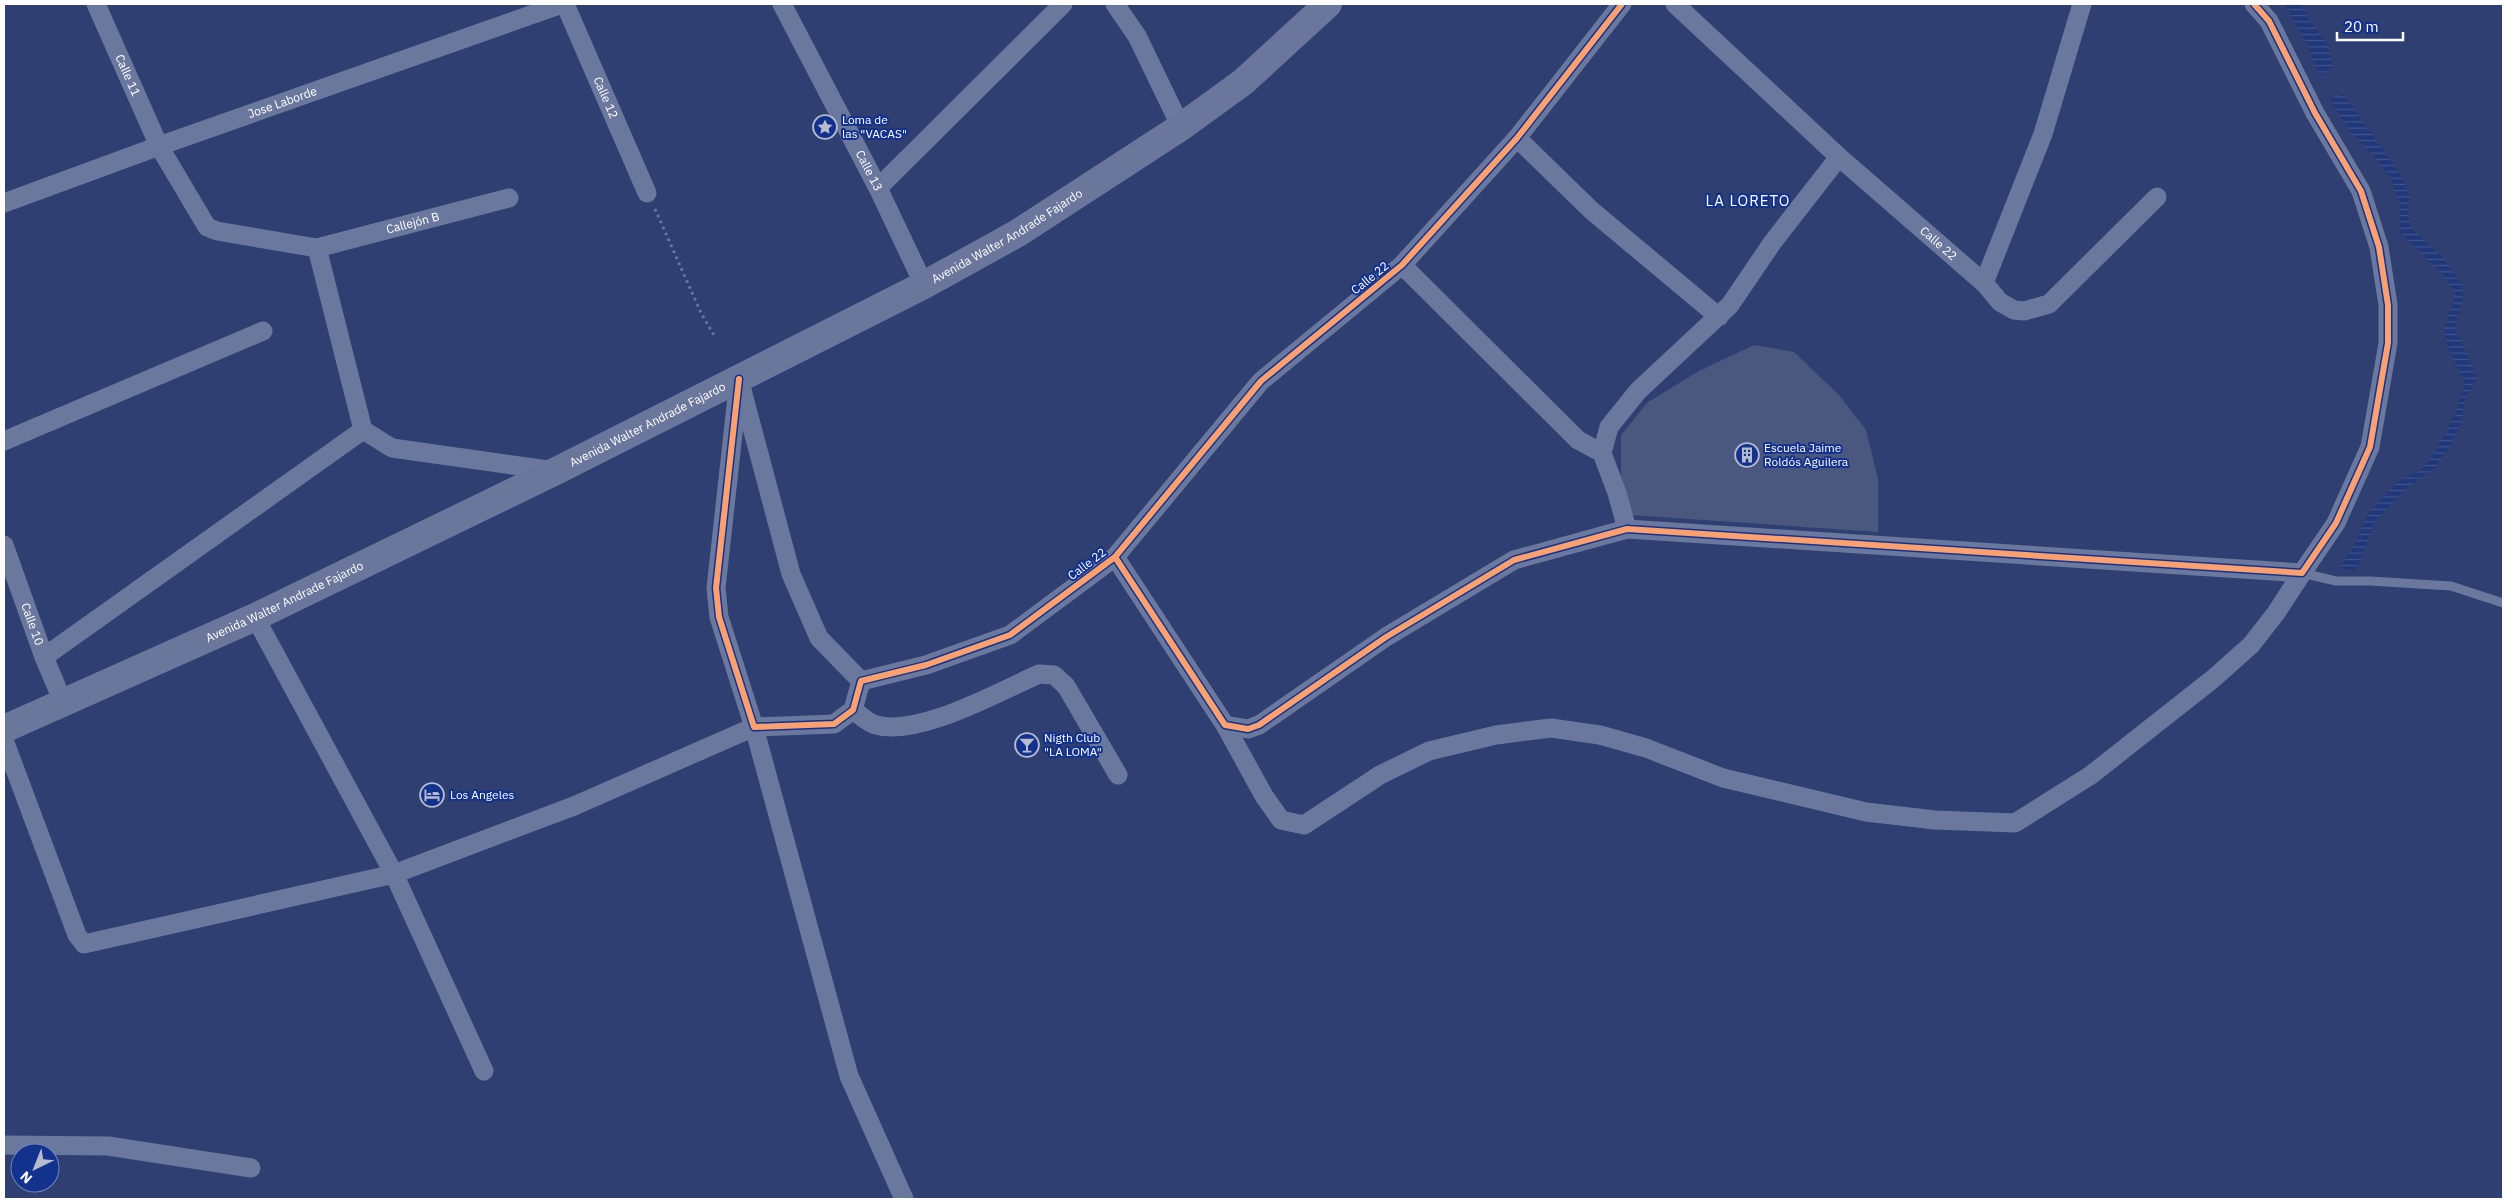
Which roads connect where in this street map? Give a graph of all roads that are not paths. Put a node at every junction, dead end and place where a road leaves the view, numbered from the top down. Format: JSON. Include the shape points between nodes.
{"nodes":[{"id":1,"x":96,"y":4,"type":"edge"},
{"id":2,"x":564,"y":4,"type":"edge"},
{"id":3,"x":782,"y":4,"type":"edge"},
{"id":4,"x":1063,"y":4,"type":"edge"},
{"id":5,"x":1115,"y":4,"type":"edge"},
{"id":6,"x":1328,"y":4,"type":"edge"},
{"id":7,"x":1622,"y":4,"type":"edge"},
{"id":8,"x":1675,"y":4,"type":"edge"},
{"id":9,"x":2082,"y":4,"type":"edge"},
{"id":10,"x":2254,"y":4,"type":"edge"},
{"id":11,"x":1181,"y":127,"type":"junction"},
{"id":12,"x":1517,"y":138,"type":"junction"},
{"id":13,"x":159,"y":146,"type":"junction"},
{"id":14,"x":1839,"y":157,"type":"junction"},
{"id":15,"x":878,"y":188,"type":"junction"},
{"id":16,"x":648,"y":192,"type":"road end"},
{"id":17,"x":2157,"y":197,"type":"dead end"},
{"id":18,"x":508,"y":198,"type":"dead end"},
{"id":19,"x":4,"y":203,"type":"edge"},
{"id":20,"x":317,"y":248,"type":"junction"},
{"id":21,"x":1402,"y":266,"type":"junction"},
{"id":22,"x":1984,"y":283,"type":"junction"},
{"id":23,"x":924,"y":285,"type":"junction"},
{"id":24,"x":1719,"y":317,"type":"junction"},
{"id":25,"x":263,"y":330,"type":"dead end"},
{"id":26,"x":739,"y":379,"type":"junction"},
{"id":27,"x":363,"y":430,"type":"junction"},
{"id":28,"x":4,"y":441,"type":"edge"},
{"id":29,"x":1602,"y":452,"type":"junction"},
{"id":30,"x":556,"y":471,"type":"junction"},
{"id":31,"x":1626,"y":529,"type":"junction"},
{"id":32,"x":4,"y":546,"type":"edge"},
{"id":33,"x":1115,"y":557,"type":"junction"},
{"id":34,"x":2302,"y":573,"type":"junction"},
{"id":35,"x":2503,"y":603,"type":"edge"},
{"id":36,"x":255,"y":617,"type":"junction"},
{"id":37,"x":44,"y":657,"type":"junction"},
{"id":38,"x":861,"y":681,"type":"junction"},
{"id":39,"x":63,"y":702,"type":"junction"},
{"id":40,"x":853,"y":710,"type":"junction"},
{"id":41,"x":1225,"y":725,"type":"junction"},
{"id":42,"x":754,"y":727,"type":"junction"},
{"id":43,"x":4,"y":729,"type":"edge"},
{"id":44,"x":4,"y":740,"type":"edge"},
{"id":45,"x":1118,"y":775,"type":"dead end"},
{"id":46,"x":394,"y":874,"type":"junction"},
{"id":47,"x":484,"y":1071,"type":"dead end"},
{"id":48,"x":4,"y":1145,"type":"edge"},
{"id":49,"x":251,"y":1168,"type":"dead end"},
{"id":50,"x":904,"y":1199,"type":"edge"}],
"edges":[{"from":1,"to":13,"type":"street","name":"Calle 11"},
{"from":2,"to":13,"type":"street","name":"Jose Laborde"},
{"from":2,"to":16,"type":"street","name":"Calle 12"},
{"from":3,"to":15,"type":"street","name":"Calle 13"},
{"from":4,"to":15,"type":"street"},
{"from":5,"to":11,"type":"street","via":[[1137,36]]},
{"from":6,"to":11,"type":"main road","name":"Avenida Walter Andrade Fajardo","via":[[1243,82]]},
{"from":7,"to":12,"type":"street","name":"Calle 22"},
{"from":8,"to":14,"type":"street","name":"Calle 22"},
{"from":9,"to":22,"type":"street","via":[[2043,134]]},
{"from":10,"to":34,"type":"street","via":[[2269,21],[2315,113],[2361,191],[2379,247],[2388,305],[2388,343],[2370,447],[2336,523]]},
{"from":11,"to":23,"type":"main road","name":"Avenida Walter Andrade Fajardo","via":[[1018,232]]},
{"from":12,"to":21,"type":"street","name":"Calle 22"},
{"from":12,"to":24,"type":"street","via":[[1591,210]]},
{"from":13,"to":19,"type":"street","name":"Jose Laborde"},
{"from":13,"to":20,"type":"street","name":"Calle 11","via":[[207,227]]},
{"from":14,"to":22,"type":"street","name":"Calle 22"},
{"from":14,"to":24,"type":"street"},
{"from":15,"to":23,"type":"street","name":"Calle 13"},
{"from":17,"to":22,"type":"street","name":"Calle 22","via":[[2049,304],[2014,310],[2000,302]]},
{"from":18,"to":20,"type":"street","name":"Callejón B"},
{"from":20,"to":27,"type":"street"},
{"from":21,"to":29,"type":"street","via":[[1578,440]]},
{"from":21,"to":33,"type":"street","name":"Calle 22","via":[[1261,381]]},
{"from":23,"to":26,"type":"main road","name":"Avenida Walter Andrade Fajardo"},
{"from":24,"to":29,"type":"street","via":[[1638,391],[1609,427]]},
{"from":25,"to":28,"type":"street"},
{"from":26,"to":30,"type":"main road","name":"Avenida Walter Andrade Fajardo"},
{"from":26,"to":38,"type":"street","via":[[791,574],[819,638]]},
{"from":26,"to":42,"type":"street","via":[[716,588],[718,617]]},
{"from":27,"to":30,"type":"street","via":[[392,448]]},
{"from":27,"to":37,"type":"street"},
{"from":29,"to":31,"type":"street"},
{"from":30,"to":36,"type":"main road","name":"Avenida Walter Andrade Fajardo"},
{"from":31,"to":34,"type":"street"},
{"from":31,"to":41,"type":"street","via":[[1514,560],[1386,637],[1259,725],[1248,729]]},
{"from":32,"to":37,"type":"street","name":"Calle 10"},
{"from":33,"to":38,"type":"street","name":"Calle 22","via":[[1010,636],[926,665]]},
{"from":33,"to":41,"type":"street"},
{"from":34,"to":35,"type":"lane","via":[[2336,581],[2451,586]]},
{"from":34,"to":41,"type":"street","via":[[2251,645],[2214,678],[2091,775],[2015,823],[1935,820],[1866,812],[1723,778],[1646,748],[1600,735],[1551,728],[1496,735],[1429,751],[1380,775],[1304,825],[1281,820]]},
{"from":36,"to":39,"type":"main road","name":"Avenida Walter Andrade Fajardo"},
{"from":36,"to":46,"type":"street"},
{"from":37,"to":39,"type":"street","name":"Calle 10"},
{"from":38,"to":40,"type":"street"},
{"from":39,"to":43,"type":"main road","name":"Avenida Walter Andrade Fajardo"},
{"from":40,"to":42,"type":"street","via":[[834,724]]},
{"from":40,"to":45,"type":"street","via":[[875,725],[899,728],[941,718],[1039,674],[1054,675],[1066,686]]},
{"from":42,"to":46,"type":"street","via":[[574,806]]},
{"from":42,"to":50,"type":"street","via":[[849,1076]]},
{"from":44,"to":46,"type":"street","via":[[84,944]]},
{"from":46,"to":47,"type":"street"},
{"from":48,"to":49,"type":"street","via":[[108,1146]]}]}
